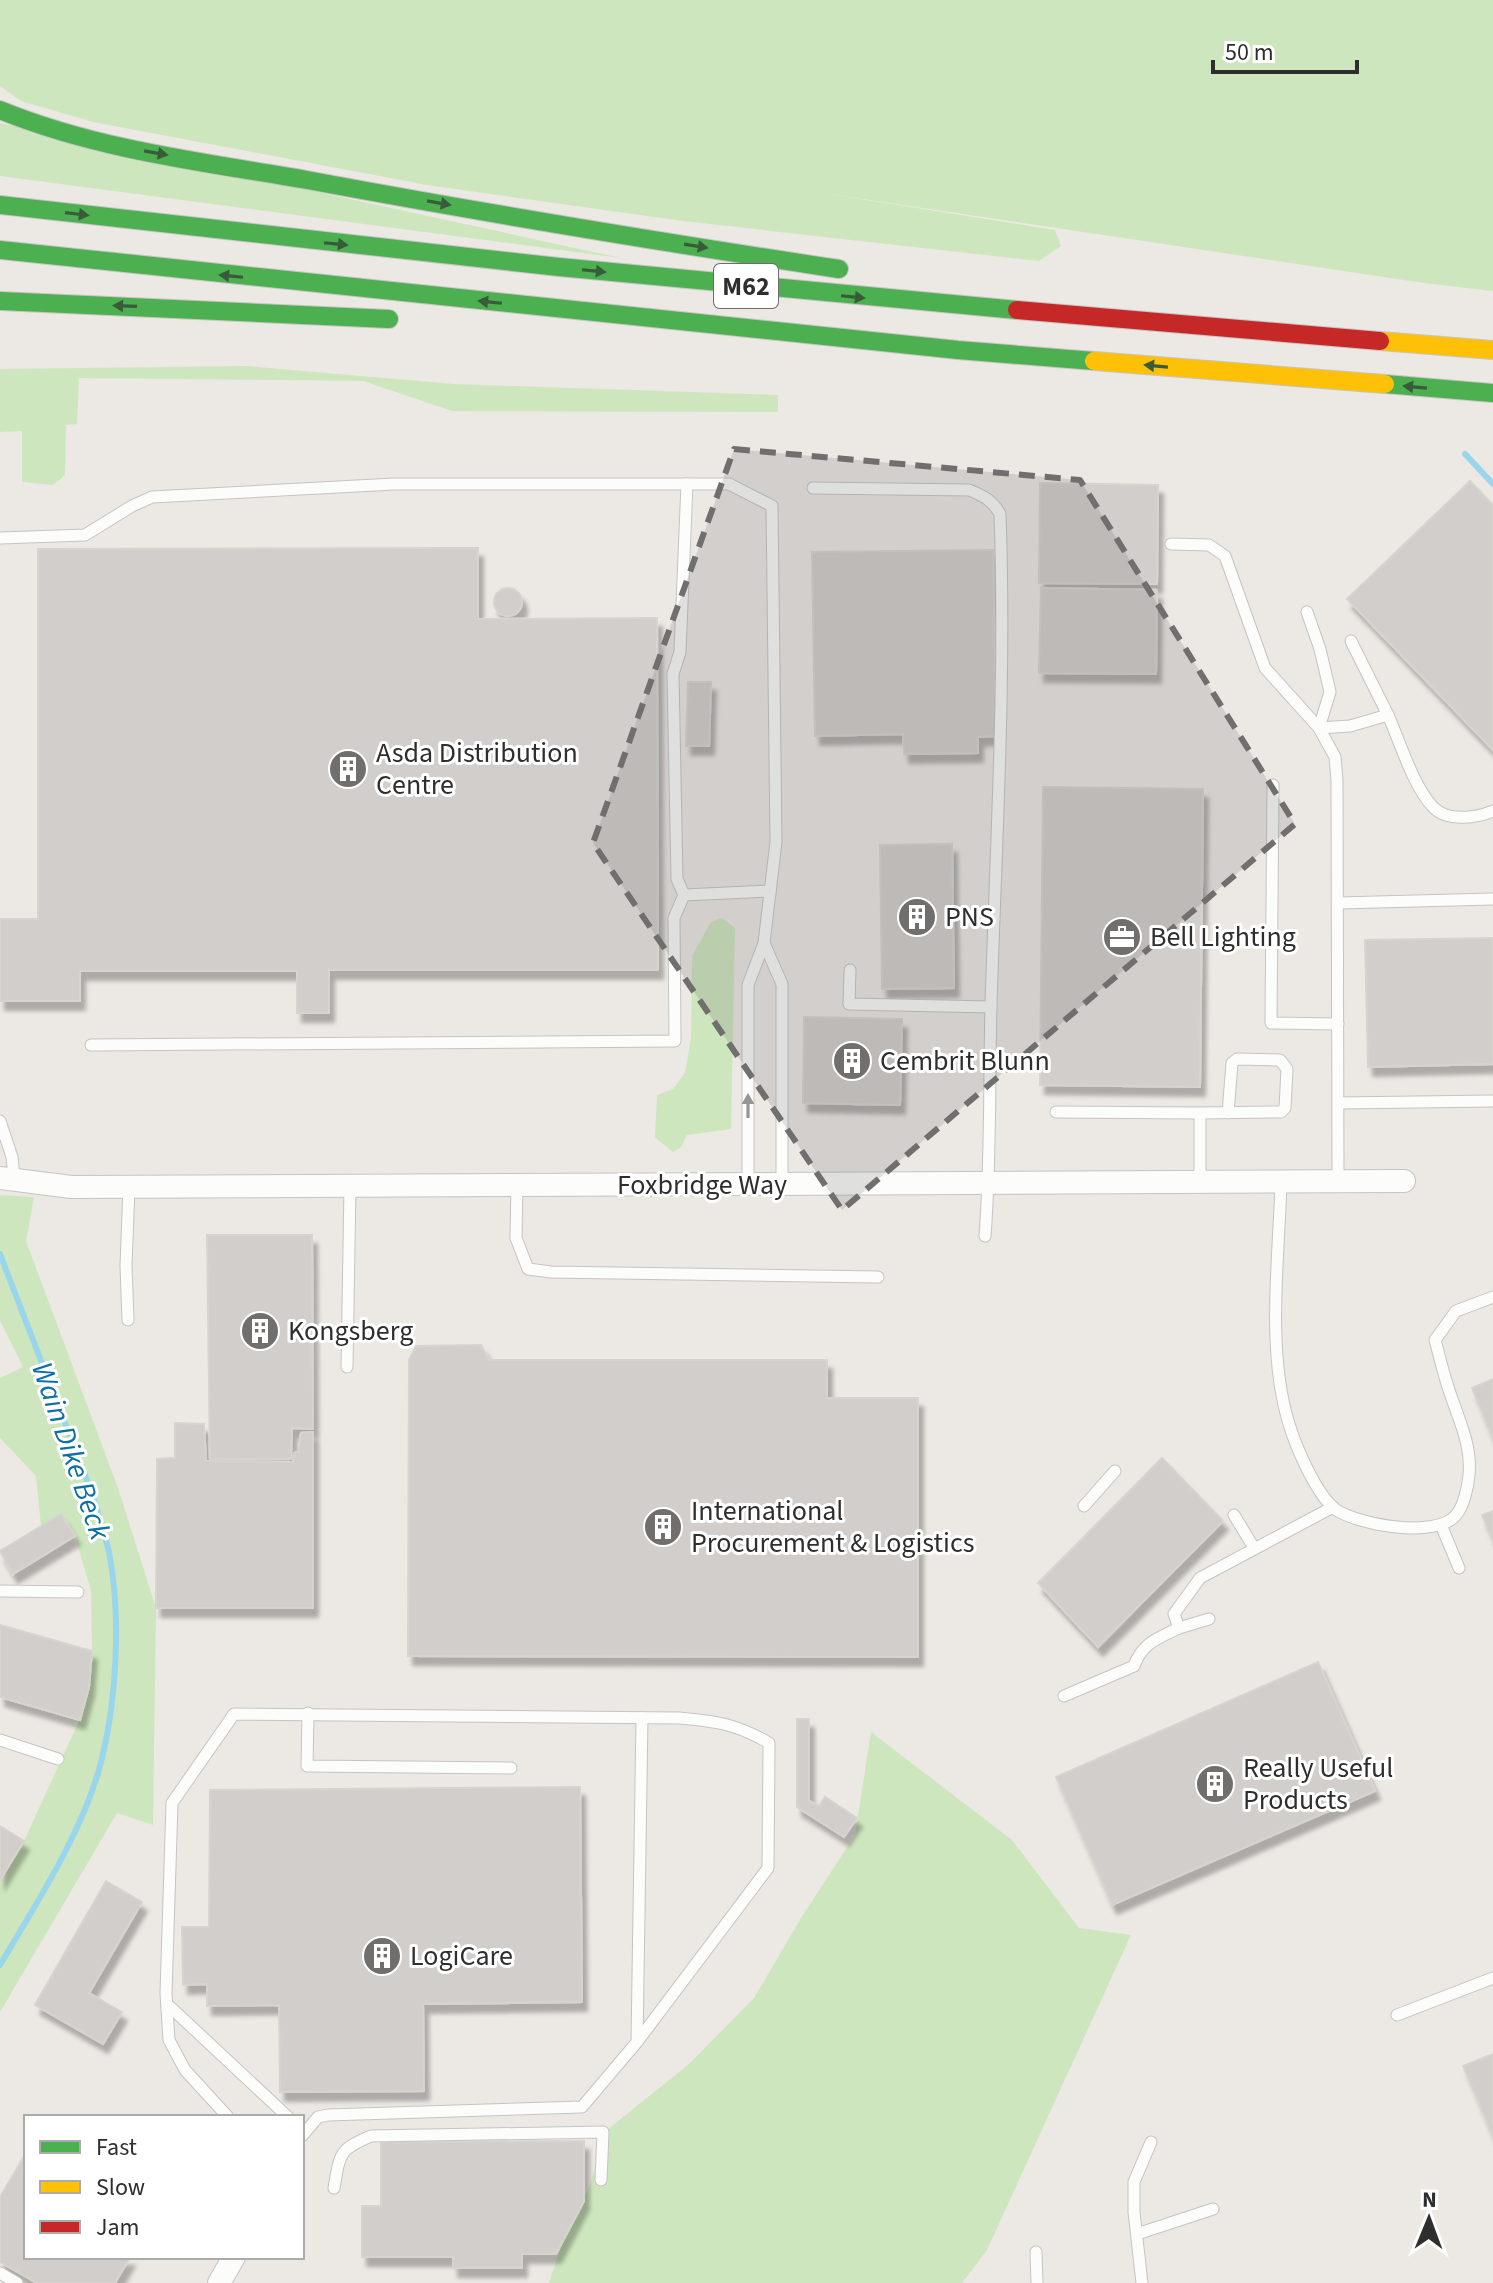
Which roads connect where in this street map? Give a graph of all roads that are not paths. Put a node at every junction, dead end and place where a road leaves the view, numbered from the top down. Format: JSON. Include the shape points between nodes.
{"nodes":[{"id":1,"x":0,"y":110,"type":"edge"},
{"id":2,"x":0,"y":205,"type":"edge"},
{"id":3,"x":0,"y":250,"type":"edge"},
{"id":4,"x":854,"y":271,"type":"dead end"},
{"id":5,"x":946,"y":285,"type":"dead end"},
{"id":6,"x":0,"y":301,"type":"edge"},
{"id":7,"x":406,"y":320,"type":"dead end"},
{"id":8,"x":577,"y":329,"type":"dead end"},
{"id":9,"x":1252,"y":331,"type":"junction"},
{"id":10,"x":958,"y":350,"type":"junction"},
{"id":11,"x":1493,"y":350,"type":"edge"},
{"id":12,"x":1493,"y":393,"type":"edge"},
{"id":13,"x":687,"y":484,"type":"junction"},
{"id":14,"x":813,"y":488,"type":"dead end"},
{"id":15,"x":0,"y":538,"type":"edge"},
{"id":16,"x":1171,"y":544,"type":"dead end"},
{"id":17,"x":1307,"y":612,"type":"dead end"},
{"id":18,"x":1351,"y":641,"type":"dead end"},
{"id":19,"x":1388,"y":715,"type":"junction"},
{"id":20,"x":1319,"y":728,"type":"junction"},
{"id":21,"x":1273,"y":785,"type":"dead end"},
{"id":22,"x":1493,"y":811,"type":"edge"},
{"id":23,"x":770,"y":891,"type":"junction"},
{"id":24,"x":684,"y":895,"type":"junction"},
{"id":25,"x":1493,"y":899,"type":"edge"},
{"id":26,"x":1338,"y":903,"type":"junction"},
{"id":27,"x":764,"y":943,"type":"junction"},
{"id":28,"x":850,"y":970,"type":"dead end"},
{"id":29,"x":991,"y":1007,"type":"junction"},
{"id":30,"x":1338,"y":1024,"type":"junction"},
{"id":31,"x":91,"y":1045,"type":"dead end"},
{"id":32,"x":1493,"y":1101,"type":"edge"},
{"id":33,"x":1338,"y":1103,"type":"junction"},
{"id":34,"x":1056,"y":1112,"type":"dead end"},
{"id":35,"x":1200,"y":1113,"type":"junction"},
{"id":36,"x":1228,"y":1113,"type":"junction"},
{"id":37,"x":0,"y":1121,"type":"edge"},
{"id":38,"x":7,"y":1178,"type":"edge"},
{"id":39,"x":1338,"y":1181,"type":"junction"},
{"id":40,"x":1404,"y":1181,"type":"dead end"},
{"id":41,"x":1200,"y":1182,"type":"junction"},
{"id":42,"x":1281,"y":1182,"type":"junction"},
{"id":43,"x":748,"y":1184,"type":"junction"},
{"id":44,"x":782,"y":1184,"type":"junction"},
{"id":45,"x":989,"y":1184,"type":"junction"},
{"id":46,"x":517,"y":1185,"type":"junction"},
{"id":47,"x":350,"y":1186,"type":"junction"},
{"id":48,"x":129,"y":1187,"type":"junction"},
{"id":49,"x":985,"y":1236,"type":"dead end"},
{"id":50,"x":878,"y":1277,"type":"dead end"},
{"id":51,"x":1493,"y":1297,"type":"edge"},
{"id":52,"x":128,"y":1320,"type":"dead end"},
{"id":53,"x":347,"y":1367,"type":"dead end"},
{"id":54,"x":1115,"y":1471,"type":"dead end"},
{"id":55,"x":1084,"y":1506,"type":"dead end"},
{"id":56,"x":1333,"y":1507,"type":"junction"},
{"id":57,"x":1234,"y":1515,"type":"dead end"},
{"id":58,"x":1441,"y":1525,"type":"junction"},
{"id":59,"x":1254,"y":1548,"type":"junction"},
{"id":60,"x":1459,"y":1568,"type":"dead end"},
{"id":61,"x":0,"y":1591,"type":"edge"},
{"id":62,"x":78,"y":1592,"type":"dead end"},
{"id":63,"x":1209,"y":1619,"type":"dead end"},
{"id":64,"x":1179,"y":1628,"type":"junction"},
{"id":65,"x":1064,"y":1696,"type":"dead end"},
{"id":66,"x":308,"y":1713,"type":"junction"},
{"id":67,"x":642,"y":1718,"type":"junction"},
{"id":68,"x":0,"y":1740,"type":"edge"},
{"id":69,"x":58,"y":1759,"type":"dead end"},
{"id":70,"x":511,"y":1768,"type":"dead end"},
{"id":71,"x":1493,"y":1978,"type":"edge"},
{"id":72,"x":167,"y":2004,"type":"junction"},
{"id":73,"x":1397,"y":2015,"type":"dead end"},
{"id":74,"x":637,"y":2042,"type":"junction"},
{"id":75,"x":226,"y":2115,"type":"edge"},
{"id":76,"x":286,"y":2115,"type":"edge"},
{"id":77,"x":304,"y":2131,"type":"edge"},
{"id":78,"x":1151,"y":2142,"type":"dead end"},
{"id":79,"x":601,"y":2180,"type":"dead end"},
{"id":80,"x":334,"y":2188,"type":"dead end"},
{"id":81,"x":1213,"y":2209,"type":"dead end"},
{"id":82,"x":1137,"y":2234,"type":"junction"},
{"id":83,"x":1036,"y":2252,"type":"dead end"},
{"id":84,"x":0,"y":2273,"type":"edge"},
{"id":85,"x":17,"y":2283,"type":"edge"},
{"id":86,"x":1037,"y":2283,"type":"edge"},
{"id":87,"x":1142,"y":2283,"type":"edge"}],
"edges":[{"from":1,"to":4,"type":"highway","number":"M62","one_way":true,"via":[[95,142]]},
{"from":2,"to":9,"type":"highway","number":"M62","one_way":true,"via":[[693,281]]},
{"from":10,"to":3,"type":"highway","number":"M62","one_way":true},
{"from":5,"to":9,"type":"highway","number":"M62"},
{"from":7,"to":6,"type":"highway","one_way":true},
{"from":8,"to":10,"type":"highway","number":"M62"},
{"from":9,"to":11,"type":"highway","number":"M62"},
{"from":12,"to":10,"type":"highway","number":"M62","one_way":true},
{"from":13,"to":15,"type":"lane","via":[[394,484],[152,497],[85,535]]},
{"from":13,"to":23,"type":"lane","via":[[729,484],[772,506],[776,842]]},
{"from":13,"to":24,"type":"lane","via":[[680,652],[673,674],[677,879]]},
{"from":14,"to":29,"type":"lane","via":[[969,490],[986,497],[1000,514],[999,813]]},
{"from":16,"to":20,"type":"lane","via":[[1209,545],[1225,556],[1265,668]]},
{"from":17,"to":20,"type":"lane","via":[[1330,692]]},
{"from":18,"to":19,"type":"lane"},
{"from":19,"to":20,"type":"lane"},
{"from":19,"to":22,"type":"lane","via":[[1433,808],[1455,817]]},
{"from":20,"to":26,"type":"lane","via":[[1335,757]]},
{"from":21,"to":30,"type":"lane","via":[[1271,1023]]},
{"from":23,"to":24,"type":"lane"},
{"from":23,"to":27,"type":"lane"},
{"from":24,"to":31,"type":"lane","via":[[674,918],[675,1041]]},
{"from":25,"to":26,"type":"lane"},
{"from":26,"to":30,"type":"lane"},
{"from":43,"to":27,"type":"lane","one_way":true,"via":[[748,985]]},
{"from":27,"to":44,"type":"lane","via":[[782,984]]},
{"from":28,"to":29,"type":"lane","via":[[849,1004]]},
{"from":29,"to":45,"type":"lane"},
{"from":30,"to":33,"type":"lane"},
{"from":32,"to":33,"type":"lane"},
{"from":33,"to":39,"type":"lane"},
{"from":34,"to":35,"type":"lane"},
{"from":35,"to":36,"type":"lane"},
{"from":35,"to":41,"type":"lane"},
{"from":36,"to":36,"type":"lane","via":[[1281,1112],[1285,1065],[1280,1060],[1232,1063]]},
{"from":37,"to":38,"type":"lane","via":[[12,1157]]},
{"from":38,"to":48,"type":"street","name":"Foxbridge Way","via":[[71,1187]]},
{"from":39,"to":40,"type":"street","name":"Foxbridge Way"},
{"from":39,"to":42,"type":"street","name":"Foxbridge Way"},
{"from":41,"to":42,"type":"street","name":"Foxbridge Way"},
{"from":41,"to":45,"type":"street","name":"Foxbridge Way"},
{"from":42,"to":56,"type":"lane","via":[[1277,1317],[1282,1392],[1306,1464]]},
{"from":43,"to":44,"type":"street","name":"Foxbridge Way"},
{"from":43,"to":46,"type":"street","name":"Foxbridge Way"},
{"from":44,"to":45,"type":"street","name":"Foxbridge Way"},
{"from":45,"to":49,"type":"lane"},
{"from":46,"to":47,"type":"street","name":"Foxbridge Way"},
{"from":46,"to":50,"type":"lane","via":[[516,1238],[528,1269]]},
{"from":47,"to":48,"type":"street","name":"Foxbridge Way"},
{"from":47,"to":53,"type":"lane"},
{"from":48,"to":52,"type":"lane"},
{"from":51,"to":58,"type":"lane","via":[[1456,1311],[1435,1340],[1470,1451],[1469,1477],[1456,1516]]},
{"from":54,"to":55,"type":"lane"},
{"from":56,"to":58,"type":"lane","via":[[1373,1524]]},
{"from":56,"to":59,"type":"lane"},
{"from":57,"to":59,"type":"lane"},
{"from":58,"to":60,"type":"lane"},
{"from":59,"to":64,"type":"lane","via":[[1200,1578],[1174,1614]]},
{"from":61,"to":62,"type":"lane"},
{"from":63,"to":64,"type":"lane"},
{"from":64,"to":65,"type":"lane","via":[[1140,1650],[1134,1666]]},
{"from":66,"to":67,"type":"lane"},
{"from":66,"to":70,"type":"lane","via":[[307,1766]]},
{"from":66,"to":72,"type":"lane","via":[[234,1714],[172,1803]]},
{"from":67,"to":74,"type":"lane"},
{"from":67,"to":74,"type":"lane","via":[[717,1721],[769,1743],[768,1868]]},
{"from":68,"to":69,"type":"lane"},
{"from":71,"to":73,"type":"lane"},
{"from":72,"to":75,"type":"lane","via":[[169,2040],[185,2070]]},
{"from":72,"to":76,"type":"lane"},
{"from":74,"to":77,"type":"lane","via":[[582,2107],[328,2115]]},
{"from":78,"to":82,"type":"lane","via":[[1134,2182]]},
{"from":79,"to":80,"type":"lane","via":[[603,2132],[371,2136],[347,2146]]},
{"from":81,"to":82,"type":"lane"},
{"from":82,"to":87,"type":"lane"},
{"from":83,"to":86,"type":"lane"},
{"from":84,"to":85,"type":"lane"}]}
